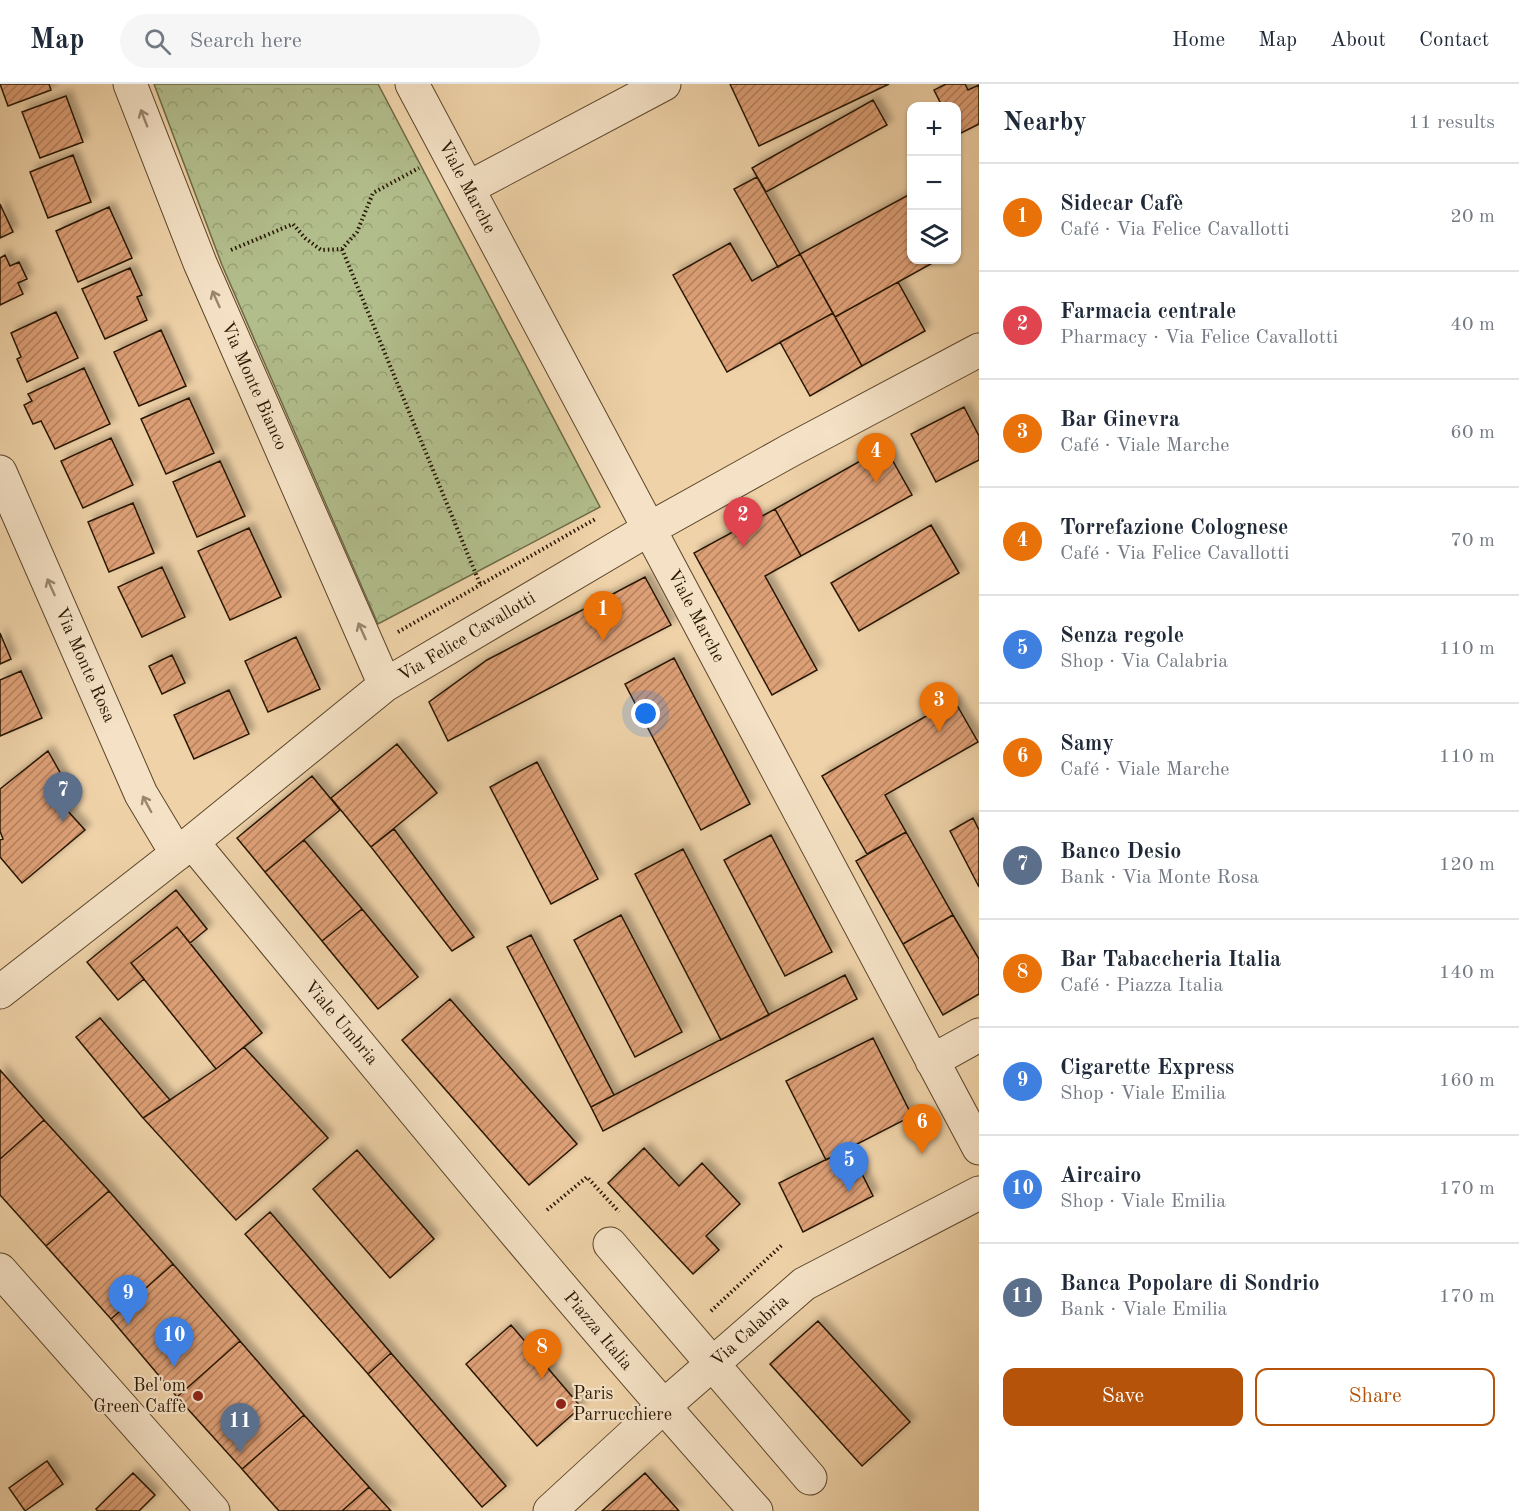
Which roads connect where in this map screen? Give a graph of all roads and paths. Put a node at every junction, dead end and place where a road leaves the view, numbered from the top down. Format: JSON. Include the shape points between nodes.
{"nodes":[{"id":1,"x":130,"y":84,"type":"edge"},
{"id":2,"x":412,"y":84,"type":"edge"},
{"id":3,"x":663,"y":84,"type":"edge"},
{"id":4,"x":449,"y":153,"type":"junction"},
{"id":5,"x":468,"y":188,"type":"junction"},
{"id":6,"x":342,"y":249,"type":"junction"},
{"id":7,"x":200,"y":263,"type":"junction"},
{"id":8,"x":979,"y":350,"type":"edge"},
{"id":9,"x":0,"y":472,"type":"edge"},
{"id":10,"x":650,"y":529,"type":"junction"},
{"id":11,"x":480,"y":584,"type":"dead end"},
{"id":12,"x":385,"y":685,"type":"junction"},
{"id":13,"x":184,"y":848,"type":"junction"},
{"id":14,"x":0,"y":992,"type":"edge"},
{"id":15,"x":979,"y":1035,"type":"edge"},
{"id":16,"x":932,"y":1061,"type":"junction"},
{"id":17,"x":979,"y":1148,"type":"edge"},
{"id":18,"x":979,"y":1193,"type":"edge"},
{"id":19,"x":489,"y":1203,"type":"joint"},
{"id":20,"x":547,"y":1210,"type":"dead end"},
{"id":21,"x":618,"y":1232,"type":"joint"},
{"id":22,"x":783,"y":1244,"type":"dead end"},
{"id":23,"x":0,"y":1270,"type":"edge"},
{"id":24,"x":710,"y":1312,"type":"dead end"},
{"id":25,"x":712,"y":1365,"type":"junction"},
{"id":26,"x":664,"y":1406,"type":"junction"},
{"id":27,"x":810,"y":1478,"type":"dead end"},
{"id":28,"x":213,"y":1511,"type":"edge"},
{"id":29,"x":550,"y":1511,"type":"edge"},
{"id":30,"x":756,"y":1511,"type":"edge"}],
"edges":[{"from":7,"to":1,"type":"street","name":"Via Monte Bianco","one_way":true},
{"from":2,"to":4,"type":"street","name":"Viale Marche"},
{"from":3,"to":5,"type":"street"},
{"from":4,"to":5,"type":"street","name":"Viale Marche"},
{"from":4,"to":6,"type":"path","via":[[373,192],[357,232]]},
{"from":5,"to":10,"type":"street","name":"Viale Marche"},
{"from":6,"to":7,"type":"path","via":[[321,250],[293,224]]},
{"from":6,"to":11,"type":"path"},
{"from":12,"to":7,"type":"street","name":"Via Monte Bianco","one_way":true},
{"from":8,"to":10,"type":"street","name":"Via Felice Cavallotti"},
{"from":13,"to":9,"type":"street","name":"Via Monte Rosa","one_way":true,"via":[[141,794]]},
{"from":10,"to":12,"type":"street","name":"Via Felice Cavallotti"},
{"from":10,"to":16,"type":"street","name":"Viale Marche"},
{"from":12,"to":13,"type":"street","name":"Via Felice Cavallotti"},
{"from":13,"to":14,"type":"street","name":"Via Felice Cavallotti"},
{"from":13,"to":19,"type":"street","name":"Viale Umbria"},
{"from":15,"to":16,"type":"street"},
{"from":16,"to":17,"type":"street","name":"Viale Marche"},
{"from":18,"to":25,"type":"street","name":"Via Calabria","via":[[804,1284]]},
{"from":19,"to":26,"type":"street","name":"Piazza Italia"},
{"from":20,"to":21,"type":"path","via":[[587,1177]]},
{"from":21,"to":25,"type":"street"},
{"from":22,"to":24,"type":"path"},
{"from":23,"to":28,"type":"street"},
{"from":25,"to":26,"type":"street","name":"Via Calabria"},
{"from":25,"to":27,"type":"street"},
{"from":26,"to":29,"type":"street","name":"Via Calabria"},
{"from":26,"to":30,"type":"street","name":"Piazza Italia"}]}
